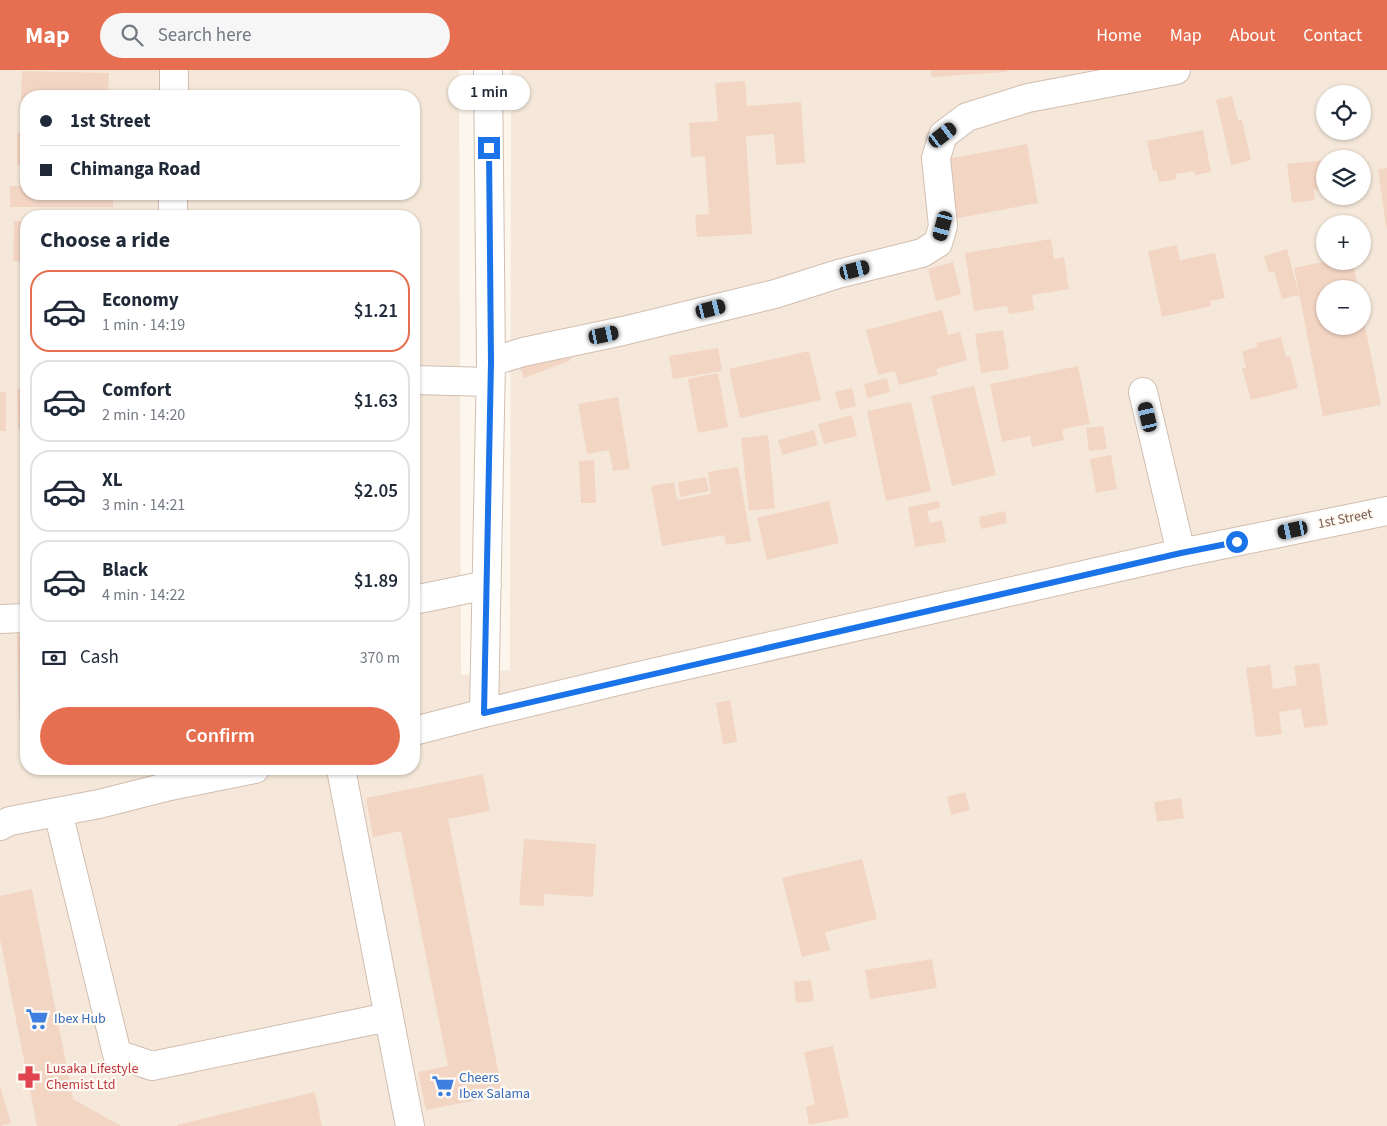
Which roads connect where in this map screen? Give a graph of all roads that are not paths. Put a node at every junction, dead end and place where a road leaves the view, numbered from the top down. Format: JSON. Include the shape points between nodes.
{"nodes":[{"id":1,"x":174,"y":70,"type":"edge"},
{"id":2,"x":488,"y":70,"type":"edge"},
{"id":3,"x":1176,"y":70,"type":"edge"},
{"id":4,"x":174,"y":90,"type":"edge"},
{"id":5,"x":490,"y":372,"type":"junction"},
{"id":6,"x":420,"y":379,"type":"edge"},
{"id":7,"x":1142,"y":392,"type":"dead end"},
{"id":8,"x":1387,"y":511,"type":"edge"},
{"id":9,"x":1181,"y":553,"type":"junction"},
{"id":10,"x":487,"y":585,"type":"junction"},
{"id":11,"x":420,"y":599,"type":"edge"},
{"id":12,"x":20,"y":618,"type":"edge"},
{"id":13,"x":0,"y":619,"type":"edge"},
{"id":14,"x":484,"y":713,"type":"junction"},
{"id":15,"x":420,"y":730,"type":"edge"},
{"id":16,"x":191,"y":775,"type":"edge"},
{"id":17,"x":342,"y":775,"type":"edge"},
{"id":18,"x":170,"y":777,"type":"edge"},
{"id":19,"x":58,"y":812,"type":"junction"},
{"id":20,"x":0,"y":826,"type":"edge"},
{"id":21,"x":388,"y":1017,"type":"junction"},
{"id":22,"x":410,"y":1126,"type":"edge"}],
"edges":[{"from":1,"to":4,"type":"street"},
{"from":2,"to":5,"type":"street"},
{"from":3,"to":5,"type":"street","via":[[1028,98],[967,117],[943,135],[936,158],[943,226],[938,244],[922,254],[838,274],[775,294],[523,352]]},
{"from":5,"to":6,"type":"street"},
{"from":5,"to":10,"type":"street"},
{"from":7,"to":9,"type":"street"},
{"from":8,"to":9,"type":"street","name":"1st Street"},
{"from":9,"to":14,"type":"street","name":"1st Street"},
{"from":10,"to":11,"type":"street"},
{"from":10,"to":14,"type":"street"},
{"from":12,"to":13,"type":"street"},
{"from":14,"to":15,"type":"street","name":"1st Street"},
{"from":16,"to":18,"type":"street"},
{"from":17,"to":21,"type":"street"},
{"from":18,"to":19,"type":"street","via":[[99,804]]},
{"from":19,"to":20,"type":"street","via":[[10,821]]},
{"from":19,"to":21,"type":"street","via":[[117,1054],[152,1066]]},
{"from":21,"to":22,"type":"street"}]}
